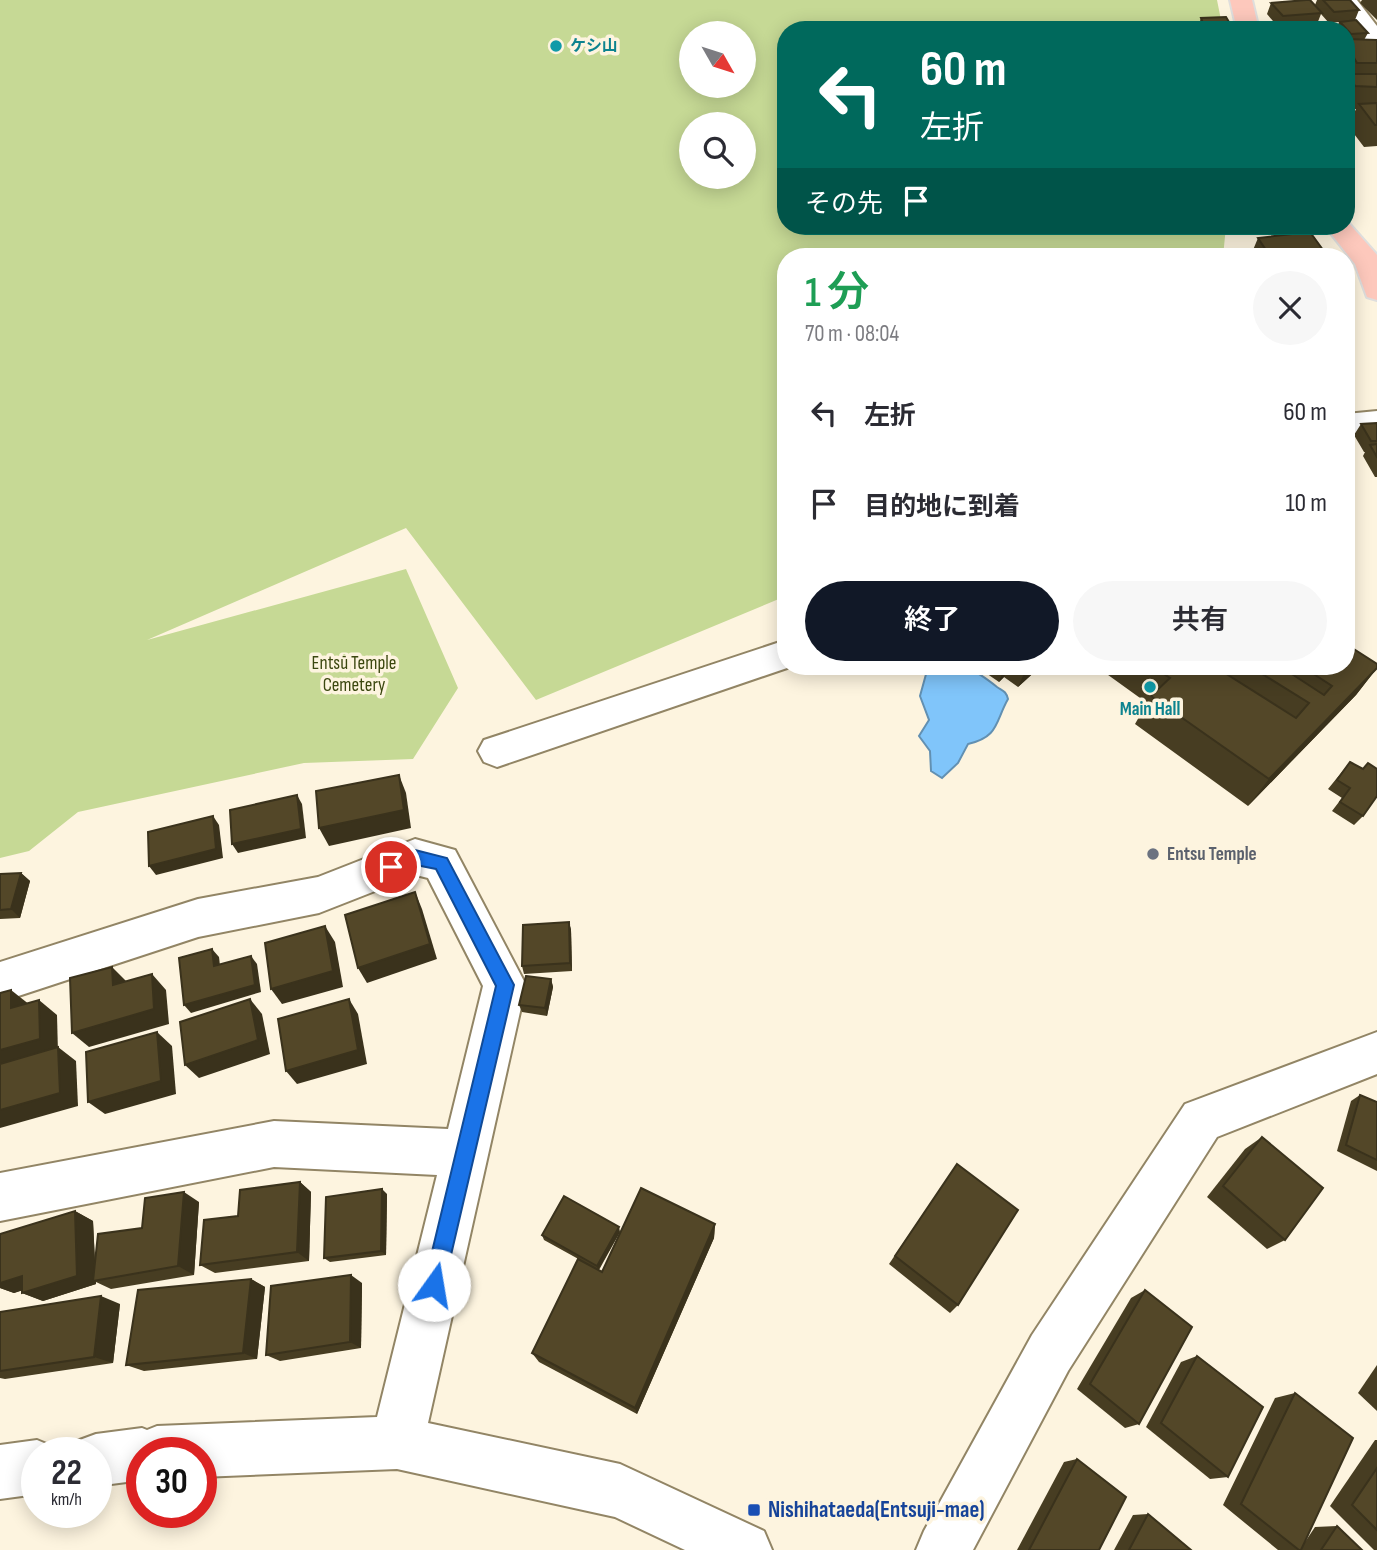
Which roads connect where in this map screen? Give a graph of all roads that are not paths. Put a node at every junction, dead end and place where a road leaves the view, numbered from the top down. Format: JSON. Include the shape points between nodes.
{"nodes":[{"id":1,"x":1241,"y":0,"type":"edge"},
{"id":2,"x":1345,"y":0,"type":"edge"},
{"id":3,"x":1246,"y":21,"type":"edge"},
{"id":4,"x":1377,"y":41,"type":"edge"},
{"id":5,"x":1346,"y":235,"type":"edge"},
{"id":6,"x":1377,"y":291,"type":"edge"},
{"id":7,"x":1377,"y":421,"type":"edge"},
{"id":8,"x":1355,"y":424,"type":"edge"},
{"id":9,"x":777,"y":657,"type":"edge"},
{"id":10,"x":497,"y":751,"type":"dead end"},
{"id":11,"x":0,"y":982,"type":"edge"},
{"id":12,"x":1377,"y":1053,"type":"edge"},
{"id":13,"x":465,"y":1153,"type":"junction"},
{"id":14,"x":0,"y":1197,"type":"edge"},
{"id":15,"x":397,"y":1443,"type":"junction"},
{"id":16,"x":217,"y":1450,"type":"edge"},
{"id":17,"x":21,"y":1469,"type":"edge"},
{"id":18,"x":0,"y":1472,"type":"edge"},
{"id":19,"x":745,"y":1550,"type":"edge"},
{"id":20,"x":943,"y":1550,"type":"edge"}],
"edges":[{"from":1,"to":3,"type":"main road"},
{"from":2,"to":4,"type":"street"},
{"from":5,"to":6,"type":"main road","via":[[1368,262]]},
{"from":7,"to":8,"type":"street"},
{"from":9,"to":10,"type":"street"},
{"from":11,"to":13,"type":"street","via":[[198,918],[319,895],[415,857],[441,863],[505,985]]},
{"from":12,"to":20,"type":"street","via":[[1201,1120],[1050,1353]]},
{"from":13,"to":14,"type":"street","via":[[274,1144]]},
{"from":13,"to":15,"type":"street"},
{"from":15,"to":16,"type":"street"},
{"from":15,"to":19,"type":"street","via":[[620,1491]]},
{"from":17,"to":18,"type":"street"}]}
